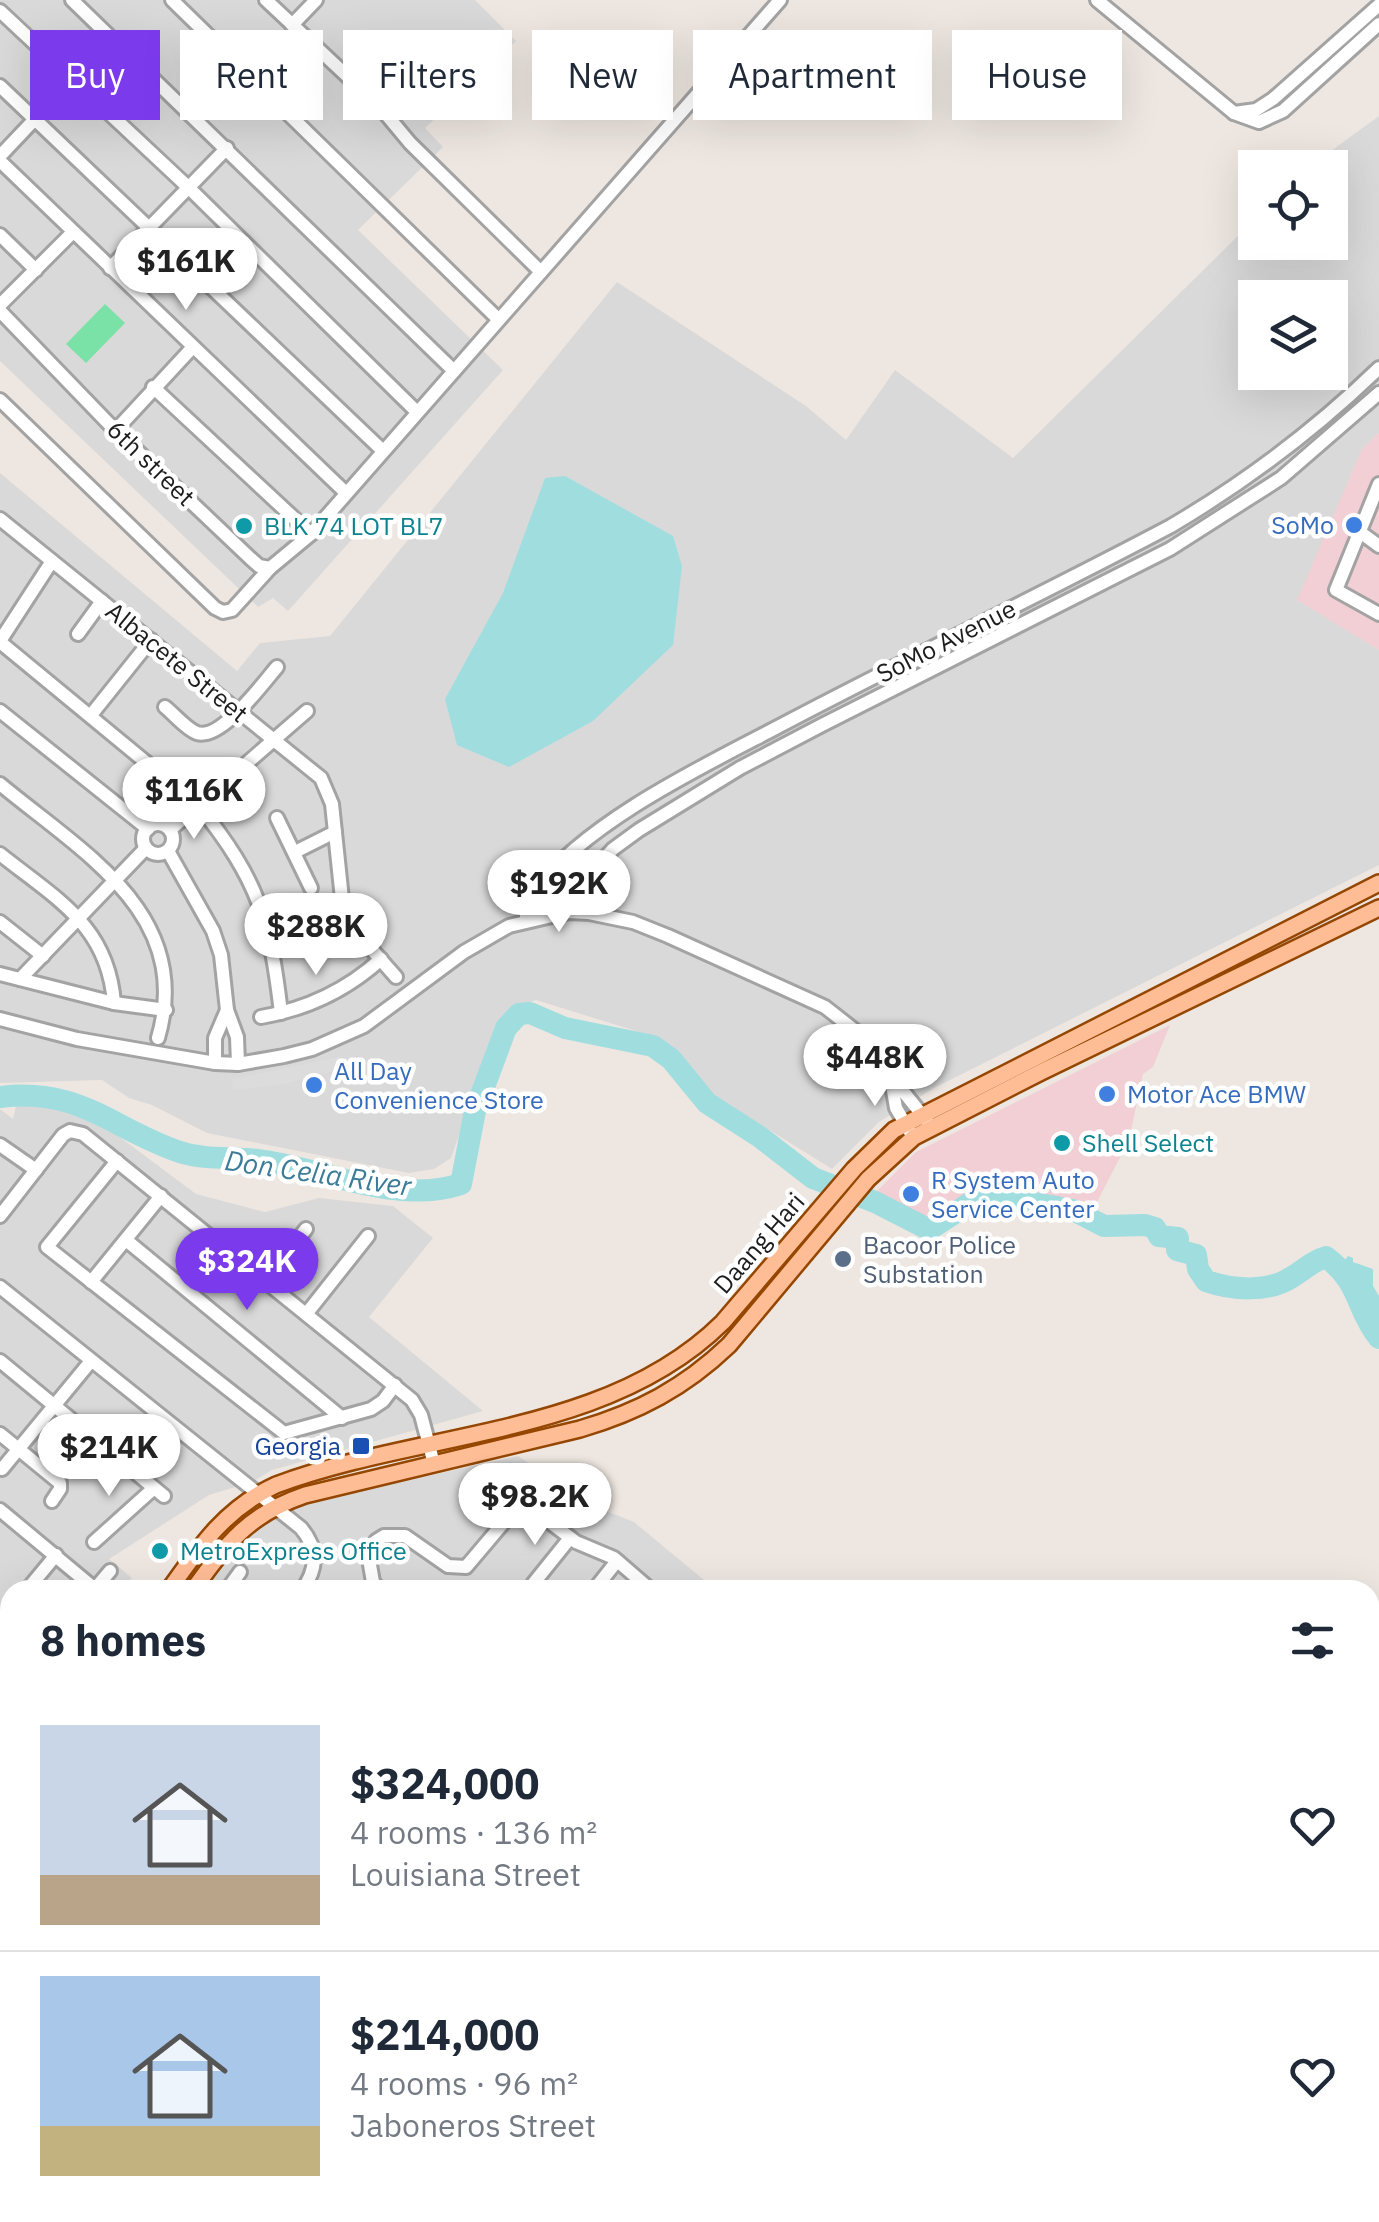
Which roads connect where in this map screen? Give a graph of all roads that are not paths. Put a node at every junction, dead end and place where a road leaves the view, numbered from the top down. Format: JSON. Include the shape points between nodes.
{"nodes":[{"id":1,"x":72,"y":0,"type":"edge"},
{"id":2,"x":172,"y":0,"type":"edge"},
{"id":3,"x":266,"y":0,"type":"edge"},
{"id":4,"x":316,"y":0,"type":"edge"},
{"id":5,"x":780,"y":0,"type":"edge"},
{"id":6,"x":1096,"y":0,"type":"edge"},
{"id":7,"x":1379,"y":5,"type":"edge"},
{"id":8,"x":0,"y":10,"type":"edge"},
{"id":9,"x":1379,"y":24,"type":"edge"},
{"id":10,"x":292,"y":25,"type":"junction"},
{"id":11,"x":0,"y":86,"type":"edge"},
{"id":12,"x":1268,"y":112,"type":"junction"},
{"id":13,"x":30,"y":115,"type":"edge"},
{"id":14,"x":33,"y":120,"type":"edge"},
{"id":15,"x":35,"y":120,"type":"edge"},
{"id":16,"x":227,"y":148,"type":"junction"},
{"id":17,"x":0,"y":159,"type":"edge"},
{"id":18,"x":188,"y":188,"type":"junction"},
{"id":19,"x":149,"y":228,"type":"junction"},
{"id":20,"x":73,"y":232,"type":"junction"},
{"id":21,"x":0,"y":235,"type":"edge"},
{"id":22,"x":110,"y":268,"type":"junction"},
{"id":23,"x":36,"y":270,"type":"junction"},
{"id":24,"x":541,"y":272,"type":"junction"},
{"id":25,"x":0,"y":308,"type":"edge"},
{"id":26,"x":498,"y":319,"type":"junction"},
{"id":27,"x":192,"y":348,"type":"junction"},
{"id":28,"x":1379,"y":368,"type":"edge"},
{"id":29,"x":454,"y":371,"type":"junction"},
{"id":30,"x":154,"y":387,"type":"junction"},
{"id":31,"x":1379,"y":393,"type":"edge"},
{"id":32,"x":0,"y":400,"type":"edge"},
{"id":33,"x":418,"y":412,"type":"junction"},
{"id":34,"x":116,"y":430,"type":"junction"},
{"id":35,"x":383,"y":451,"type":"junction"},
{"id":36,"x":1379,"y":484,"type":"edge"},
{"id":37,"x":346,"y":494,"type":"junction"},
{"id":38,"x":0,"y":519,"type":"edge"},
{"id":39,"x":1360,"y":532,"type":"junction"},
{"id":40,"x":311,"y":534,"type":"junction"},
{"id":41,"x":1379,"y":546,"type":"edge"},
{"id":42,"x":52,"y":561,"type":"junction"},
{"id":43,"x":270,"y":568,"type":"junction"},
{"id":44,"x":102,"y":601,"type":"junction"},
{"id":45,"x":1379,"y":614,"type":"edge"},
{"id":46,"x":78,"y":634,"type":"dead end"},
{"id":47,"x":151,"y":640,"type":"junction"},
{"id":48,"x":0,"y":642,"type":"edge"},
{"id":49,"x":277,"y":666,"type":"dead end"},
{"id":50,"x":164,"y":706,"type":"dead end"},
{"id":51,"x":0,"y":710,"type":"edge"},
{"id":52,"x":238,"y":711,"type":"junction"},
{"id":53,"x":307,"y":711,"type":"dead end"},
{"id":54,"x":91,"y":715,"type":"junction"},
{"id":55,"x":275,"y":741,"type":"junction"},
{"id":56,"x":0,"y":784,"type":"edge"},
{"id":57,"x":199,"y":806,"type":"junction"},
{"id":58,"x":276,"y":818,"type":"dead end"},
{"id":59,"x":148,"y":828,"type":"junction"},
{"id":60,"x":170,"y":830,"type":"junction"},
{"id":61,"x":335,"y":832,"type":"junction"},
{"id":62,"x":146,"y":848,"type":"junction"},
{"id":63,"x":168,"y":851,"type":"junction"},
{"id":64,"x":295,"y":852,"type":"junction"},
{"id":65,"x":0,"y":854,"type":"edge"},
{"id":66,"x":115,"y":880,"type":"junction"},
{"id":67,"x":1379,"y":883,"type":"edge"},
{"id":68,"x":311,"y":888,"type":"dead end"},
{"id":69,"x":1379,"y":908,"type":"edge"},
{"id":70,"x":589,"y":912,"type":"junction"},
{"id":71,"x":79,"y":918,"type":"junction"},
{"id":72,"x":344,"y":918,"type":"junction"},
{"id":73,"x":526,"y":920,"type":"junction"},
{"id":74,"x":0,"y":922,"type":"edge"},
{"id":75,"x":317,"y":938,"type":"dead end"},
{"id":76,"x":42,"y":956,"type":"junction"},
{"id":77,"x":381,"y":960,"type":"junction"},
{"id":78,"x":0,"y":974,"type":"edge"},
{"id":79,"x":396,"y":977,"type":"dead end"},
{"id":80,"x":20,"y":979,"type":"junction"},
{"id":81,"x":1173,"y":986,"type":"junction"},
{"id":82,"x":114,"y":1003,"type":"junction"},
{"id":83,"x":1181,"y":1005,"type":"junction"},
{"id":84,"x":166,"y":1010,"type":"junction"},
{"id":85,"x":227,"y":1010,"type":"junction"},
{"id":86,"x":281,"y":1013,"type":"junction"},
{"id":87,"x":260,"y":1017,"type":"dead end"},
{"id":88,"x":0,"y":1019,"type":"edge"},
{"id":89,"x":158,"y":1038,"type":"dead end"},
{"id":90,"x":214,"y":1063,"type":"junction"},
{"id":91,"x":238,"y":1064,"type":"junction"},
{"id":92,"x":1038,"y":1065,"type":"junction"},
{"id":93,"x":890,"y":1079,"type":"junction"},
{"id":94,"x":926,"y":1120,"type":"junction"},
{"id":95,"x":909,"y":1130,"type":"junction"},
{"id":96,"x":0,"y":1145,"type":"edge"},
{"id":97,"x":118,"y":1162,"type":"junction"},
{"id":98,"x":36,"y":1170,"type":"junction"},
{"id":99,"x":161,"y":1196,"type":"junction"},
{"id":100,"x":0,"y":1216,"type":"edge"},
{"id":101,"x":306,"y":1229,"type":"dead end"},
{"id":102,"x":368,"y":1236,"type":"dead end"},
{"id":103,"x":126,"y":1240,"type":"junction"},
{"id":104,"x":266,"y":1280,"type":"junction"},
{"id":105,"x":92,"y":1282,"type":"junction"},
{"id":106,"x":0,"y":1287,"type":"edge"},
{"id":107,"x":307,"y":1313,"type":"junction"},
{"id":108,"x":0,"y":1361,"type":"edge"},
{"id":109,"x":91,"y":1361,"type":"junction"},
{"id":110,"x":396,"y":1385,"type":"junction"},
{"id":111,"x":55,"y":1405,"type":"junction"},
{"id":112,"x":342,"y":1418,"type":"junction"},
{"id":113,"x":0,"y":1434,"type":"edge"},
{"id":114,"x":428,"y":1442,"type":"junction"},
{"id":115,"x":19,"y":1449,"type":"junction"},
{"id":116,"x":434,"y":1464,"type":"junction"},
{"id":117,"x":2,"y":1469,"type":"edge"},
{"id":118,"x":258,"y":1493,"type":"junction"},
{"id":119,"x":52,"y":1502,"type":"dead end"},
{"id":120,"x":275,"y":1506,"type":"junction"},
{"id":121,"x":1,"y":1514,"type":"edge"},
{"id":122,"x":570,"y":1538,"type":"junction"},
{"id":123,"x":94,"y":1542,"type":"dead end"},
{"id":124,"x":56,"y":1556,"type":"junction"},
{"id":125,"x":617,"y":1561,"type":"junction"},
{"id":126,"x":110,"y":1571,"type":"dead end"},
{"id":127,"x":240,"y":1572,"type":"dead end"},
{"id":128,"x":36,"y":1580,"type":"edge"},
{"id":129,"x":84,"y":1580,"type":"edge"},
{"id":130,"x":102,"y":1580,"type":"edge"},
{"id":131,"x":176,"y":1580,"type":"edge"},
{"id":132,"x":201,"y":1580,"type":"edge"},
{"id":133,"x":234,"y":1580,"type":"edge"},
{"id":134,"x":307,"y":1580,"type":"edge"},
{"id":135,"x":374,"y":1580,"type":"edge"},
{"id":136,"x":537,"y":1580,"type":"edge"},
{"id":137,"x":602,"y":1580,"type":"edge"},
{"id":138,"x":639,"y":1580,"type":"edge"}],
"edges":[{"from":1,"to":16,"type":"street"},
{"from":2,"to":26,"type":"street"},
{"from":3,"to":10,"type":"street"},
{"from":4,"to":10,"type":"street"},
{"from":5,"to":24,"type":"street"},
{"from":6,"to":12,"type":"street","via":[[1234,113]]},
{"from":7,"to":12,"type":"street"},
{"from":8,"to":18,"type":"street"},
{"from":9,"to":12,"type":"street"},
{"from":10,"to":24,"type":"street"},
{"from":11,"to":13,"type":"street"},
{"from":14,"to":17,"type":"street"},
{"from":15,"to":19,"type":"street"},
{"from":16,"to":18,"type":"street"},
{"from":16,"to":29,"type":"street"},
{"from":17,"to":20,"type":"street"},
{"from":18,"to":19,"type":"street"},
{"from":18,"to":33,"type":"street"},
{"from":19,"to":22,"type":"street"},
{"from":19,"to":35,"type":"street"},
{"from":20,"to":22,"type":"street"},
{"from":20,"to":23,"type":"street"},
{"from":21,"to":23,"type":"street"},
{"from":22,"to":27,"type":"street"},
{"from":23,"to":25,"type":"street"},
{"from":24,"to":26,"type":"street"},
{"from":25,"to":34,"type":"street","name":"6th street"},
{"from":26,"to":29,"type":"street"},
{"from":27,"to":30,"type":"street"},
{"from":27,"to":37,"type":"street"},
{"from":28,"to":73,"type":"street","name":"SoMo Avenue","via":[[1312,430],[1171,526],[664,789],[558,867],[533,892]]},
{"from":29,"to":33,"type":"street"},
{"from":30,"to":34,"type":"street"},
{"from":30,"to":40,"type":"street"},
{"from":31,"to":70,"type":"street","name":"SoMo Avenue","via":[[1281,478],[1208,526],[740,768],[630,836],[592,876]]},
{"from":32,"to":43,"type":"street","via":[[215,608],[232,610]]},
{"from":33,"to":35,"type":"street"},
{"from":34,"to":43,"type":"street","name":"6th street","via":[[258,566]]},
{"from":35,"to":37,"type":"street"},
{"from":36,"to":39,"type":"street"},
{"from":37,"to":40,"type":"street"},
{"from":38,"to":42,"type":"street","name":"Albacete Street"},
{"from":39,"to":41,"type":"street"},
{"from":39,"to":45,"type":"street","via":[[1336,590]]},
{"from":40,"to":43,"type":"street"},
{"from":42,"to":44,"type":"street","name":"Albacete Street"},
{"from":42,"to":48,"type":"street"},
{"from":44,"to":46,"type":"street"},
{"from":44,"to":47,"type":"street","name":"Albacete Street"},
{"from":47,"to":52,"type":"street","name":"Albacete Street"},
{"from":47,"to":54,"type":"street"},
{"from":48,"to":54,"type":"street"},
{"from":49,"to":52,"type":"street"},
{"from":50,"to":52,"type":"street","via":[[196,732],[210,733]]},
{"from":51,"to":59,"type":"street"},
{"from":52,"to":55,"type":"street","name":"Albacete Street"},
{"from":53,"to":55,"type":"street"},
{"from":54,"to":57,"type":"street"},
{"from":55,"to":57,"type":"street"},
{"from":55,"to":61,"type":"street","name":"Albacete Street","via":[[326,786]]},
{"from":56,"to":66,"type":"street"},
{"from":57,"to":60,"type":"street"},
{"from":57,"to":86,"type":"street","via":[[260,903]]},
{"from":58,"to":64,"type":"street"},
{"from":59,"to":60,"type":"street"},
{"from":59,"to":62,"type":"street"},
{"from":60,"to":63,"type":"street"},
{"from":61,"to":64,"type":"street"},
{"from":61,"to":72,"type":"street","name":"Albacete Street"},
{"from":62,"to":63,"type":"street"},
{"from":62,"to":66,"type":"street"},
{"from":63,"to":85,"type":"street","via":[[213,930]]},
{"from":64,"to":68,"type":"street"},
{"from":65,"to":71,"type":"street"},
{"from":66,"to":71,"type":"street"},
{"from":66,"to":84,"type":"street","via":[[156,938],[168,987]]},
{"from":67,"to":81,"type":"main road","name":"Daang Hari"},
{"from":69,"to":83,"type":"main road","name":"Daang Hari"},
{"from":70,"to":73,"type":"street"},
{"from":70,"to":93,"type":"street","via":[[634,922],[808,998],[853,1029]]},
{"from":71,"to":76,"type":"street"},
{"from":71,"to":82,"type":"street","via":[[106,958]]},
{"from":72,"to":75,"type":"street"},
{"from":72,"to":77,"type":"street"},
{"from":73,"to":91,"type":"street","via":[[464,952],[364,1026],[312,1049]]},
{"from":74,"to":76,"type":"street"},
{"from":76,"to":80,"type":"street"},
{"from":77,"to":79,"type":"street"},
{"from":77,"to":86,"type":"street","via":[[334,994]]},
{"from":78,"to":80,"type":"street"},
{"from":80,"to":82,"type":"street"},
{"from":81,"to":83,"type":"main road"},
{"from":81,"to":92,"type":"main road","name":"Daang Hari"},
{"from":82,"to":84,"type":"street"},
{"from":83,"to":92,"type":"main road","name":"Daang Hari"},
{"from":84,"to":89,"type":"street"},
{"from":85,"to":90,"type":"street"},
{"from":85,"to":91,"type":"street","via":[[238,1037]]},
{"from":86,"to":87,"type":"street"},
{"from":88,"to":90,"type":"street"},
{"from":90,"to":91,"type":"street"},
{"from":92,"to":94,"type":"main road","name":"Daang Hari"},
{"from":93,"to":94,"type":"street"},
{"from":93,"to":95,"type":"street"},
{"from":94,"to":95,"type":"main road","name":"Daang Hari"},
{"from":95,"to":114,"type":"main road","name":"Daang Hari","via":[[884,1138],[723,1322],[656,1374],[586,1404]]},
{"from":95,"to":116,"type":"main road","name":"Daang Hari","via":[[705,1368],[660,1399],[614,1419]]},
{"from":96,"to":98,"type":"street"},
{"from":97,"to":98,"type":"street","via":[[70,1131]]},
{"from":97,"to":99,"type":"street"},
{"from":97,"to":105,"type":"street","via":[[48,1247]]},
{"from":98,"to":100,"type":"street"},
{"from":99,"to":103,"type":"street"},
{"from":99,"to":104,"type":"street"},
{"from":101,"to":104,"type":"street"},
{"from":102,"to":107,"type":"street"},
{"from":103,"to":105,"type":"street"},
{"from":103,"to":112,"type":"street"},
{"from":104,"to":107,"type":"street"},
{"from":105,"to":112,"type":"street","via":[[284,1434]]},
{"from":106,"to":109,"type":"street"},
{"from":107,"to":110,"type":"street"},
{"from":108,"to":111,"type":"street"},
{"from":109,"to":111,"type":"street"},
{"from":109,"to":118,"type":"street"},
{"from":110,"to":112,"type":"street","via":[[378,1406]]},
{"from":110,"to":114,"type":"street","via":[[416,1406]]},
{"from":111,"to":115,"type":"street"},
{"from":111,"to":123,"type":"street","via":[[159,1492]]},
{"from":113,"to":115,"type":"street"},
{"from":114,"to":116,"type":"street"},
{"from":114,"to":118,"type":"main road","name":"Daang Hari"},
{"from":115,"to":117,"type":"street"},
{"from":115,"to":119,"type":"street","via":[[60,1484]]},
{"from":116,"to":120,"type":"main road","name":"Daang Hari"},
{"from":118,"to":120,"type":"street"},
{"from":118,"to":131,"type":"main road","name":"Daang Hari","via":[[224,1518]]},
{"from":120,"to":132,"type":"main road","name":"Daang Hari","via":[[235,1536]]},
{"from":120,"to":134,"type":"street","via":[[314,1546]]},
{"from":121,"to":124,"type":"street"},
{"from":122,"to":125,"type":"street"},
{"from":122,"to":135,"type":"street","via":[[516,1497],[466,1567],[448,1566],[405,1536],[384,1536],[368,1558]]},
{"from":122,"to":136,"type":"street"},
{"from":124,"to":128,"type":"street"},
{"from":124,"to":129,"type":"street"},
{"from":125,"to":137,"type":"street"},
{"from":125,"to":138,"type":"street"},
{"from":126,"to":130,"type":"street"},
{"from":127,"to":133,"type":"street"}]}
